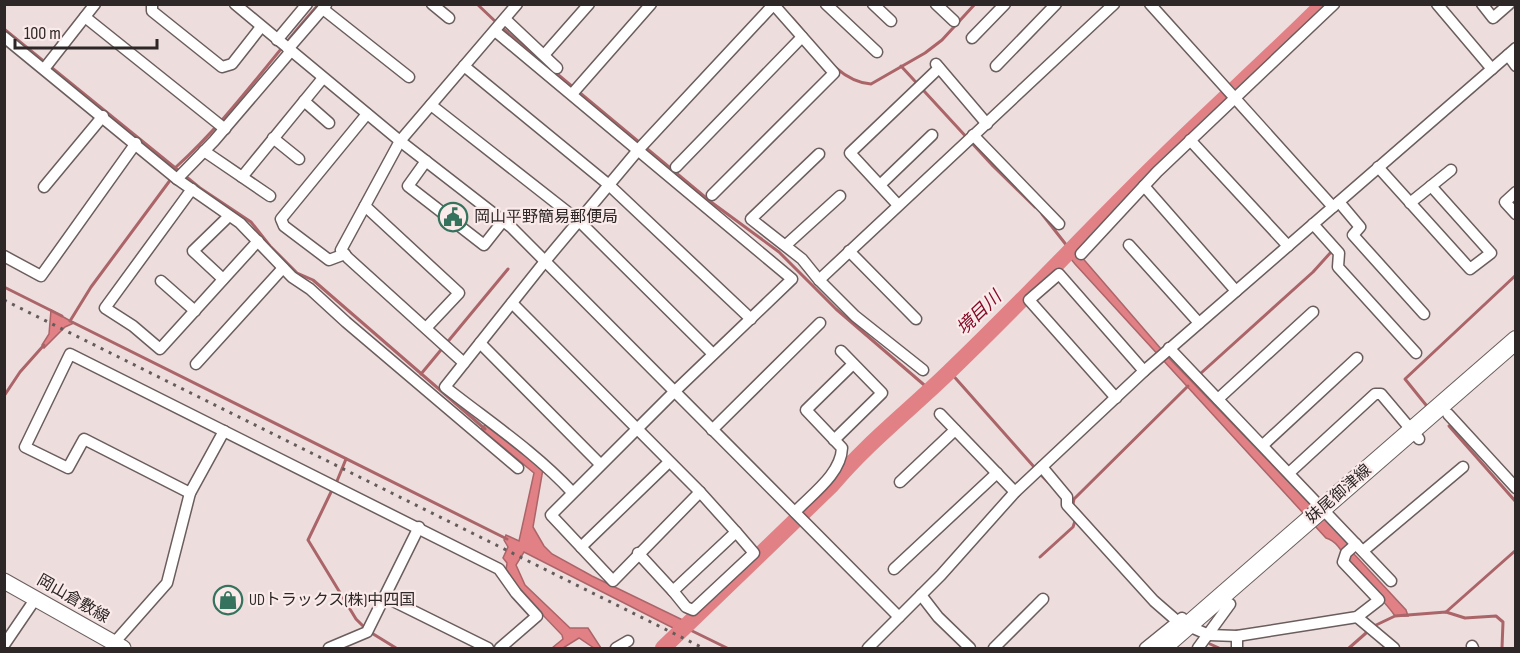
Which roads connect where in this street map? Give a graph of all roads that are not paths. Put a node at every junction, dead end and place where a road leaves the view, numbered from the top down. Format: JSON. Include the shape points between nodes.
{"nodes":[{"id":1,"x":95,"y":4,"type":"edge"},
{"id":2,"x":152,"y":4,"type":"edge"},
{"id":3,"x":235,"y":4,"type":"edge"},
{"id":4,"x":307,"y":4,"type":"edge"},
{"id":5,"x":432,"y":4,"type":"edge"},
{"id":6,"x":517,"y":4,"type":"edge"},
{"id":7,"x":589,"y":4,"type":"edge"},
{"id":8,"x":651,"y":4,"type":"edge"},
{"id":9,"x":826,"y":4,"type":"edge"},
{"id":10,"x":873,"y":4,"type":"edge"},
{"id":11,"x":936,"y":4,"type":"edge"},
{"id":12,"x":1005,"y":4,"type":"edge"},
{"id":13,"x":1056,"y":4,"type":"edge"},
{"id":14,"x":1114,"y":4,"type":"edge"},
{"id":15,"x":1150,"y":4,"type":"edge"},
{"id":16,"x":1334,"y":4,"type":"edge"},
{"id":17,"x":1437,"y":4,"type":"edge"},
{"id":18,"x":1482,"y":4,"type":"edge"},
{"id":19,"x":1509,"y":4,"type":"edge"},
{"id":20,"x":774,"y":5,"type":"edge"},
{"id":21,"x":325,"y":7,"type":"edge"},
{"id":22,"x":85,"y":17,"type":"junction"},
{"id":23,"x":449,"y":18,"type":"dead end"},
{"id":24,"x":891,"y":21,"type":"dead end"},
{"id":25,"x":954,"y":21,"type":"dead end"},
{"id":26,"x":500,"y":25,"type":"junction"},
{"id":27,"x":261,"y":27,"type":"junction"},
{"id":28,"x":4,"y":37,"type":"edge"},
{"id":29,"x":802,"y":37,"type":"junction"},
{"id":30,"x":972,"y":38,"type":"dead end"},
{"id":31,"x":285,"y":47,"type":"junction"},
{"id":32,"x":877,"y":52,"type":"dead end"},
{"id":33,"x":1511,"y":52,"type":"edge"},
{"id":34,"x":544,"y":55,"type":"junction"},
{"id":35,"x":47,"y":66,"type":"junction"},
{"id":36,"x":464,"y":66,"type":"junction"},
{"id":37,"x":996,"y":66,"type":"dead end"},
{"id":38,"x":1515,"y":66,"type":"edge"},
{"id":39,"x":557,"y":68,"type":"dead end"},
{"id":40,"x":1492,"y":69,"type":"junction"},
{"id":41,"x":409,"y":77,"type":"dead end"},
{"id":42,"x":323,"y":78,"type":"junction"},
{"id":43,"x":574,"y":91,"type":"junction"},
{"id":44,"x":1232,"y":96,"type":"junction"},
{"id":45,"x":304,"y":102,"type":"junction"},
{"id":46,"x":431,"y":105,"type":"junction"},
{"id":47,"x":367,"y":114,"type":"junction"},
{"id":48,"x":103,"y":116,"type":"junction"},
{"id":49,"x":329,"y":123,"type":"dead end"},
{"id":50,"x":987,"y":124,"type":"junction"},
{"id":51,"x":220,"y":125,"type":"junction"},
{"id":52,"x":932,"y":135,"type":"dead end"},
{"id":53,"x":273,"y":138,"type":"junction"},
{"id":54,"x":970,"y":138,"type":"junction"},
{"id":55,"x":1190,"y":140,"type":"junction"},
{"id":56,"x":400,"y":141,"type":"junction"},
{"id":57,"x":136,"y":143,"type":"junction"},
{"id":58,"x":642,"y":146,"type":"junction"},
{"id":59,"x":204,"y":151,"type":"junction"},
{"id":60,"x":819,"y":154,"type":"dead end"},
{"id":61,"x":299,"y":159,"type":"dead end"},
{"id":62,"x":426,"y":161,"type":"junction"},
{"id":63,"x":676,"y":167,"type":"dead end"},
{"id":64,"x":1378,"y":167,"type":"junction"},
{"id":65,"x":1451,"y":170,"type":"dead end"},
{"id":66,"x":177,"y":174,"type":"junction"},
{"id":67,"x":242,"y":177,"type":"junction"},
{"id":68,"x":609,"y":185,"type":"junction"},
{"id":69,"x":880,"y":185,"type":"junction"},
{"id":70,"x":1143,"y":186,"type":"junction"},
{"id":71,"x":1431,"y":186,"type":"junction"},
{"id":72,"x":44,"y":187,"type":"dead end"},
{"id":73,"x":192,"y":189,"type":"junction"},
{"id":74,"x":1515,"y":192,"type":"edge"},
{"id":75,"x":712,"y":195,"type":"dead end"},
{"id":76,"x":270,"y":196,"type":"dead end"},
{"id":77,"x":840,"y":196,"type":"dead end"},
{"id":78,"x":1410,"y":203,"type":"junction"},
{"id":79,"x":1336,"y":204,"type":"junction"},
{"id":80,"x":898,"y":205,"type":"junction"},
{"id":81,"x":365,"y":206,"type":"junction"},
{"id":82,"x":1515,"y":214,"type":"edge"},
{"id":83,"x":229,"y":216,"type":"junction"},
{"id":84,"x":503,"y":221,"type":"junction"},
{"id":85,"x":579,"y":221,"type":"junction"},
{"id":86,"x":1059,"y":224,"type":"dead end"},
{"id":87,"x":1313,"y":224,"type":"junction"},
{"id":88,"x":258,"y":241,"type":"junction"},
{"id":89,"x":786,"y":245,"type":"junction"},
{"id":90,"x":1129,"y":245,"type":"dead end"},
{"id":91,"x":1287,"y":246,"type":"junction"},
{"id":92,"x":849,"y":251,"type":"junction"},
{"id":93,"x":345,"y":254,"type":"junction"},
{"id":94,"x":1081,"y":254,"type":"dead end"},
{"id":95,"x":4,"y":256,"type":"edge"},
{"id":96,"x":546,"y":260,"type":"junction"},
{"id":97,"x":283,"y":268,"type":"junction"},
{"id":98,"x":223,"y":279,"type":"junction"},
{"id":99,"x":819,"y":280,"type":"junction"},
{"id":100,"x":161,"y":281,"type":"dead end"},
{"id":101,"x":1236,"y":291,"type":"junction"},
{"id":102,"x":512,"y":303,"type":"junction"},
{"id":103,"x":195,"y":311,"type":"junction"},
{"id":104,"x":1313,"y":312,"type":"dead end"},
{"id":105,"x":1424,"y":314,"type":"dead end"},
{"id":106,"x":751,"y":318,"type":"junction"},
{"id":107,"x":916,"y":319,"type":"dead end"},
{"id":108,"x":820,"y":323,"type":"dead end"},
{"id":109,"x":1199,"y":323,"type":"junction"},
{"id":110,"x":426,"y":328,"type":"junction"},
{"id":111,"x":1515,"y":340,"type":"edge"},
{"id":112,"x":480,"y":343,"type":"junction"},
{"id":113,"x":840,"y":351,"type":"dead end"},
{"id":114,"x":1165,"y":352,"type":"junction"},
{"id":115,"x":1416,"y":353,"type":"dead end"},
{"id":116,"x":713,"y":354,"type":"junction"},
{"id":117,"x":1515,"y":355,"type":"edge"},
{"id":118,"x":1357,"y":358,"type":"dead end"},
{"id":119,"x":464,"y":363,"type":"junction"},
{"id":120,"x":196,"y":364,"type":"dead end"},
{"id":121,"x":853,"y":364,"type":"junction"},
{"id":122,"x":923,"y":370,"type":"dead end"},
{"id":123,"x":1144,"y":371,"type":"junction"},
{"id":124,"x":674,"y":392,"type":"junction"},
{"id":125,"x":1116,"y":398,"type":"junction"},
{"id":126,"x":1218,"y":399,"type":"junction"},
{"id":127,"x":940,"y":414,"type":"dead end"},
{"id":128,"x":1448,"y":414,"type":"junction"},
{"id":129,"x":636,"y":428,"type":"junction"},
{"id":130,"x":712,"y":430,"type":"junction"},
{"id":131,"x":955,"y":430,"type":"junction"},
{"id":132,"x":224,"y":431,"type":"junction"},
{"id":133,"x":1415,"y":435,"type":"junction"},
{"id":134,"x":834,"y":440,"type":"junction"},
{"id":135,"x":1263,"y":445,"type":"junction"},
{"id":136,"x":669,"y":462,"type":"junction"},
{"id":137,"x":600,"y":464,"type":"junction"},
{"id":138,"x":1463,"y":466,"type":"dead end"},
{"id":139,"x":518,"y":468,"type":"dead end"},
{"id":140,"x":1039,"y":470,"type":"junction"},
{"id":141,"x":997,"y":473,"type":"junction"},
{"id":142,"x":1289,"y":473,"type":"junction"},
{"id":143,"x":900,"y":482,"type":"dead end"},
{"id":144,"x":1515,"y":488,"type":"edge"},
{"id":145,"x":572,"y":492,"type":"junction"},
{"id":146,"x":700,"y":492,"type":"junction"},
{"id":147,"x":1015,"y":492,"type":"junction"},
{"id":148,"x":190,"y":493,"type":"junction"},
{"id":149,"x":798,"y":515,"type":"junction"},
{"id":150,"x":1321,"y":518,"type":"junction"},
{"id":151,"x":419,"y":527,"type":"junction"},
{"id":152,"x":736,"y":532,"type":"junction"},
{"id":153,"x":581,"y":547,"type":"junction"},
{"id":154,"x":1353,"y":550,"type":"junction"},
{"id":155,"x":638,"y":554,"type":"junction"},
{"id":156,"x":894,"y":569,"type":"dead end"},
{"id":157,"x":4,"y":581,"type":"edge"},
{"id":158,"x":1391,"y":581,"type":"dead end"},
{"id":159,"x":673,"y":591,"type":"junction"},
{"id":160,"x":921,"y":595,"type":"junction"},
{"id":161,"x":385,"y":597,"type":"junction"},
{"id":162,"x":36,"y":598,"type":"junction"},
{"id":163,"x":1043,"y":599,"type":"dead end"},
{"id":164,"x":899,"y":617,"type":"junction"},
{"id":165,"x":1358,"y":617,"type":"junction"},
{"id":166,"x":1194,"y":632,"type":"edge"},
{"id":167,"x":628,"y":641,"type":"dead end"},
{"id":168,"x":1237,"y":644,"type":"edge"},
{"id":169,"x":4,"y":645,"type":"edge"},
{"id":170,"x":119,"y":646,"type":"edge"},
{"id":171,"x":328,"y":648,"type":"edge"},
{"id":172,"x":488,"y":648,"type":"edge"},
{"id":173,"x":500,"y":648,"type":"edge"},
{"id":174,"x":616,"y":648,"type":"edge"},
{"id":175,"x":868,"y":648,"type":"edge"},
{"id":176,"x":970,"y":648,"type":"edge"},
{"id":177,"x":994,"y":648,"type":"edge"},
{"id":178,"x":1145,"y":648,"type":"edge"},
{"id":179,"x":1162,"y":648,"type":"edge"},
{"id":180,"x":1180,"y":648,"type":"edge"},
{"id":181,"x":1394,"y":648,"type":"edge"}],
"edges":[{"from":1,"to":22,"type":"street"},
{"from":2,"to":27,"type":"street","via":[[152,11],[222,67],[232,64]]},
{"from":3,"to":27,"type":"street"},
{"from":4,"to":31,"type":"street"},
{"from":5,"to":23,"type":"street"},
{"from":6,"to":26,"type":"street"},
{"from":7,"to":34,"type":"street"},
{"from":8,"to":43,"type":"street"},
{"from":9,"to":32,"type":"street"},
{"from":10,"to":24,"type":"street"},
{"from":11,"to":25,"type":"street"},
{"from":12,"to":30,"type":"street"},
{"from":13,"to":37,"type":"street"},
{"from":14,"to":50,"type":"street"},
{"from":15,"to":44,"type":"street"},
{"from":16,"to":44,"type":"street"},
{"from":17,"to":40,"type":"street"},
{"from":18,"to":19,"type":"street","via":[[1493,18]]},
{"from":20,"to":29,"type":"street"},
{"from":20,"to":58,"type":"street"},
{"from":21,"to":31,"type":"street"},
{"from":21,"to":41,"type":"street"},
{"from":22,"to":35,"type":"street"},
{"from":22,"to":51,"type":"street"},
{"from":26,"to":34,"type":"street"},
{"from":26,"to":36,"type":"street"},
{"from":26,"to":43,"type":"street"},
{"from":27,"to":31,"type":"street"},
{"from":28,"to":35,"type":"street"},
{"from":29,"to":63,"type":"street"},
{"from":29,"to":75,"type":"street","via":[[834,72]]},
{"from":31,"to":42,"type":"street"},
{"from":31,"to":51,"type":"street"},
{"from":33,"to":38,"type":"street"},
{"from":33,"to":40,"type":"street"},
{"from":34,"to":39,"type":"street"},
{"from":35,"to":48,"type":"street"},
{"from":36,"to":46,"type":"street"},
{"from":36,"to":68,"type":"street"},
{"from":40,"to":64,"type":"street"},
{"from":42,"to":45,"type":"street"},
{"from":42,"to":47,"type":"street"},
{"from":43,"to":58,"type":"street"},
{"from":44,"to":55,"type":"street"},
{"from":44,"to":79,"type":"street"},
{"from":45,"to":49,"type":"street"},
{"from":45,"to":53,"type":"street"},
{"from":46,"to":56,"type":"street"},
{"from":46,"to":85,"type":"street"},
{"from":47,"to":56,"type":"street"},
{"from":47,"to":93,"type":"street","via":[[282,219],[284,226],[329,260]]},
{"from":48,"to":57,"type":"street"},
{"from":48,"to":72,"type":"street"},
{"from":50,"to":54,"type":"street"},
{"from":50,"to":69,"type":"street","via":[[938,66],[850,153]]},
{"from":51,"to":59,"type":"street"},
{"from":52,"to":69,"type":"street"},
{"from":53,"to":61,"type":"street"},
{"from":53,"to":67,"type":"street"},
{"from":54,"to":80,"type":"street"},
{"from":54,"to":86,"type":"street"},
{"from":55,"to":70,"type":"street"},
{"from":55,"to":91,"type":"street"},
{"from":56,"to":62,"type":"street"},
{"from":56,"to":81,"type":"street"},
{"from":57,"to":66,"type":"street"},
{"from":57,"to":95,"type":"street","via":[[41,276]]},
{"from":58,"to":68,"type":"street"},
{"from":58,"to":106,"type":"street","via":[[792,279]]},
{"from":59,"to":66,"type":"street"},
{"from":59,"to":67,"type":"street"},
{"from":60,"to":89,"type":"street","via":[[751,219]]},
{"from":62,"to":84,"type":"street"},
{"from":62,"to":84,"type":"street","via":[[408,186],[484,245]]},
{"from":64,"to":78,"type":"street"},
{"from":64,"to":79,"type":"street"},
{"from":65,"to":71,"type":"street"},
{"from":66,"to":73,"type":"street"},
{"from":67,"to":76,"type":"street"},
{"from":68,"to":85,"type":"street"},
{"from":68,"to":106,"type":"street"},
{"from":69,"to":80,"type":"street"},
{"from":70,"to":94,"type":"street"},
{"from":70,"to":101,"type":"street"},
{"from":71,"to":78,"type":"street"},
{"from":71,"to":78,"type":"street","via":[[1491,253],[1470,270]]},
{"from":73,"to":83,"type":"street"},
{"from":73,"to":103,"type":"street","via":[[105,308],[160,349]]},
{"from":74,"to":82,"type":"street","via":[[1505,202]]},
{"from":77,"to":89,"type":"street"},
{"from":79,"to":87,"type":"street"},
{"from":79,"to":105,"type":"street","via":[[1360,227],[1353,235]]},
{"from":80,"to":92,"type":"street"},
{"from":81,"to":93,"type":"street","via":[[341,250]]},
{"from":81,"to":110,"type":"street","via":[[459,293]]},
{"from":83,"to":88,"type":"street"},
{"from":83,"to":98,"type":"street","via":[[193,251]]},
{"from":84,"to":96,"type":"street"},
{"from":85,"to":96,"type":"street"},
{"from":85,"to":116,"type":"street"},
{"from":87,"to":91,"type":"street"},
{"from":87,"to":115,"type":"street","via":[[1339,253],[1338,267]]},
{"from":88,"to":97,"type":"street"},
{"from":88,"to":98,"type":"street"},
{"from":89,"to":99,"type":"street"},
{"from":90,"to":109,"type":"street"},
{"from":91,"to":101,"type":"street"},
{"from":92,"to":99,"type":"street"},
{"from":92,"to":107,"type":"street"},
{"from":93,"to":110,"type":"street"},
{"from":96,"to":102,"type":"street"},
{"from":96,"to":124,"type":"street"},
{"from":97,"to":120,"type":"street"},
{"from":97,"to":139,"type":"street"},
{"from":98,"to":103,"type":"street"},
{"from":99,"to":122,"type":"street","via":[[855,316]]},
{"from":100,"to":103,"type":"street"},
{"from":101,"to":109,"type":"street"},
{"from":102,"to":112,"type":"street"},
{"from":102,"to":129,"type":"street"},
{"from":104,"to":126,"type":"street"},
{"from":106,"to":116,"type":"street"},
{"from":108,"to":130,"type":"street"},
{"from":109,"to":114,"type":"street"},
{"from":110,"to":119,"type":"street"},
{"from":111,"to":133,"type":"main road","name":"妹尾御津線"},
{"from":112,"to":119,"type":"street"},
{"from":112,"to":137,"type":"street"},
{"from":113,"to":121,"type":"street"},
{"from":114,"to":123,"type":"street"},
{"from":114,"to":126,"type":"street"},
{"from":116,"to":124,"type":"street"},
{"from":117,"to":128,"type":"main road","name":"妹尾御津線"},
{"from":118,"to":135,"type":"street"},
{"from":119,"to":145,"type":"street","via":[[445,387],[544,462]]},
{"from":121,"to":134,"type":"street","via":[[806,410]]},
{"from":121,"to":134,"type":"street","via":[[882,393]]},
{"from":123,"to":125,"type":"street"},
{"from":123,"to":125,"type":"street","via":[[1059,274],[1029,300]]},
{"from":124,"to":129,"type":"street"},
{"from":124,"to":130,"type":"street"},
{"from":125,"to":140,"type":"street"},
{"from":126,"to":135,"type":"street"},
{"from":127,"to":131,"type":"street"},
{"from":128,"to":133,"type":"main road","name":"妹尾御津線"},
{"from":128,"to":144,"type":"street"},
{"from":129,"to":136,"type":"street"},
{"from":129,"to":137,"type":"street"},
{"from":130,"to":149,"type":"street"},
{"from":131,"to":141,"type":"street"},
{"from":131,"to":143,"type":"street"},
{"from":132,"to":148,"type":"street"},
{"from":132,"to":148,"type":"street","via":[[70,354],[25,447],[68,468],[84,439]]},
{"from":132,"to":151,"type":"street"},
{"from":133,"to":142,"type":"street","via":[[1381,394],[1376,394]]},
{"from":133,"to":150,"type":"main road","name":"妹尾御津線"},
{"from":134,"to":149,"type":"street","via":[[842,448],[842,458]]},
{"from":135,"to":142,"type":"street"},
{"from":136,"to":146,"type":"street"},
{"from":136,"to":153,"type":"street"},
{"from":137,"to":145,"type":"street"},
{"from":138,"to":154,"type":"street"},
{"from":140,"to":147,"type":"street"},
{"from":140,"to":166,"type":"street","via":[[1154,601]]},
{"from":141,"to":147,"type":"street"},
{"from":141,"to":156,"type":"street"},
{"from":142,"to":150,"type":"street"},
{"from":145,"to":153,"type":"street","via":[[551,515]]},
{"from":146,"to":152,"type":"street"},
{"from":146,"to":155,"type":"street"},
{"from":147,"to":160,"type":"street"},
{"from":148,"to":170,"type":"street","via":[[167,583]]},
{"from":149,"to":164,"type":"street"},
{"from":150,"to":154,"type":"street"},
{"from":150,"to":166,"type":"main road","name":"妹尾御津線"},
{"from":151,"to":161,"type":"street"},
{"from":151,"to":173,"type":"street","via":[[499,568],[537,616]]},
{"from":152,"to":159,"type":"street"},
{"from":152,"to":159,"type":"street","via":[[754,553],[693,610]]},
{"from":153,"to":155,"type":"street","via":[[613,581]]},
{"from":154,"to":158,"type":"street"},
{"from":154,"to":165,"type":"street","via":[[1344,562],[1379,600]]},
{"from":155,"to":159,"type":"street"},
{"from":157,"to":162,"type":"main road","name":"岡山倉敷線"},
{"from":160,"to":164,"type":"street"},
{"from":160,"to":176,"type":"street"},
{"from":161,"to":171,"type":"street","via":[[368,630]]},
{"from":161,"to":172,"type":"street"},
{"from":162,"to":169,"type":"street"},
{"from":162,"to":170,"type":"main road","name":"岡山倉敷線"},
{"from":163,"to":177,"type":"street"},
{"from":164,"to":175,"type":"street"},
{"from":165,"to":168,"type":"street"},
{"from":165,"to":181,"type":"street"},
{"from":166,"to":168,"type":"street"},
{"from":166,"to":178,"type":"street"},
{"from":166,"to":179,"type":"main road","name":"妹尾御津線"},
{"from":166,"to":180,"type":"main road","name":"妹尾御津線"},
{"from":167,"to":174,"type":"street"}]}
